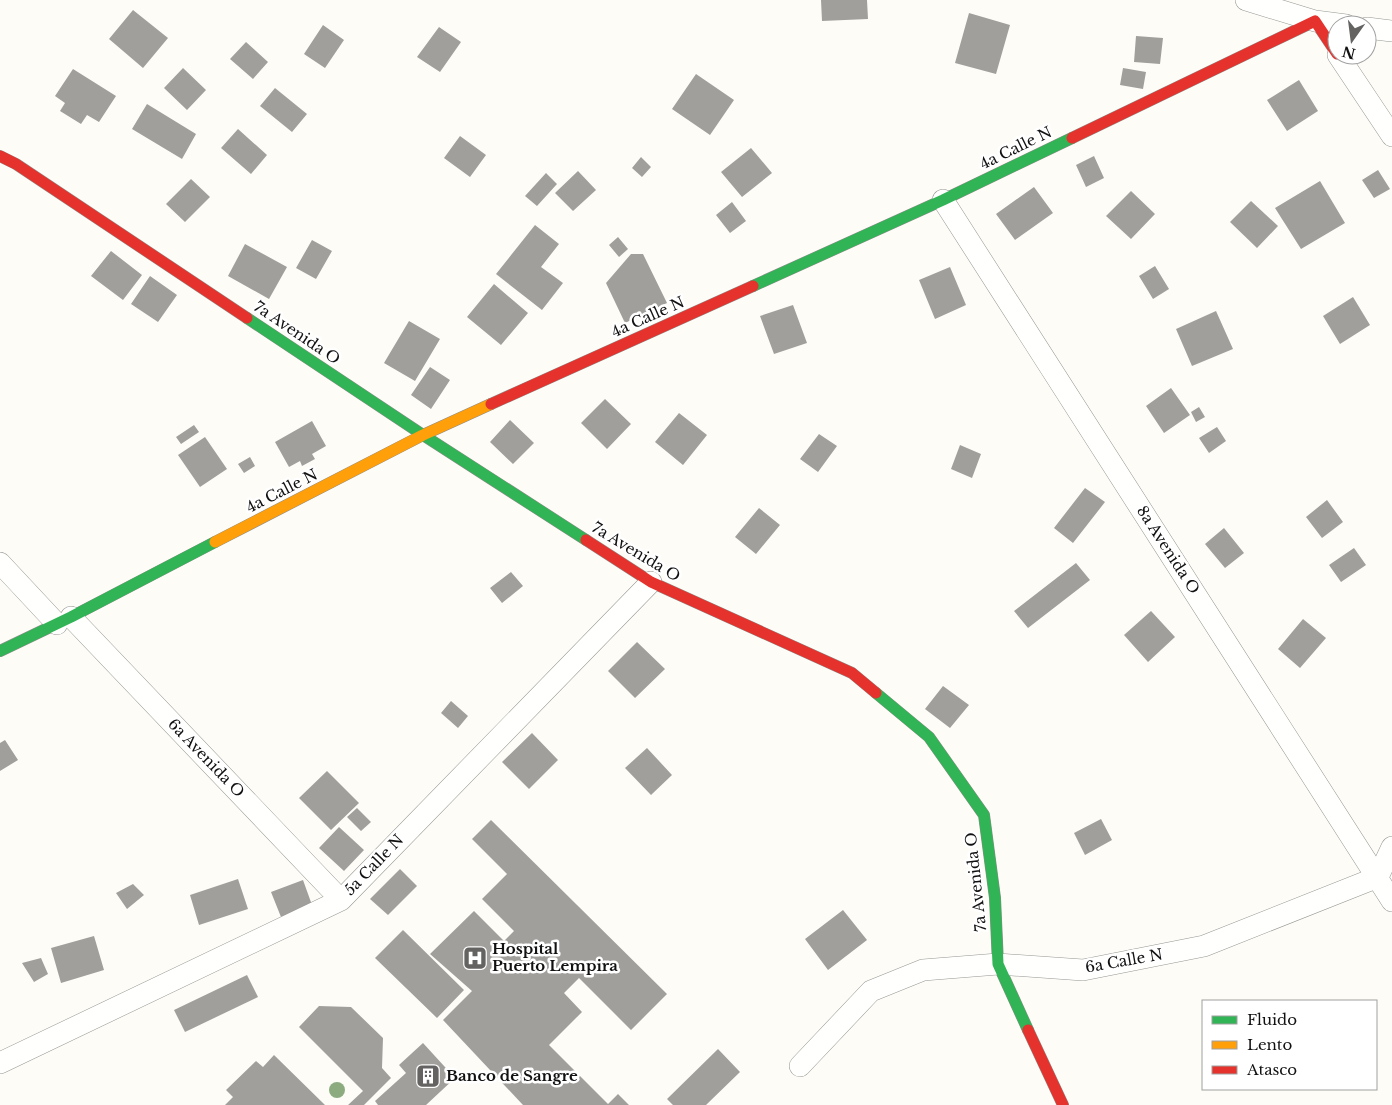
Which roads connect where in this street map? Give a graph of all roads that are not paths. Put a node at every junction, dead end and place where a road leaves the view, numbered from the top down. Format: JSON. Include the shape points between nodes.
{"nodes":[{"id":1,"x":1246,"y":0,"type":"edge"},
{"id":2,"x":1315,"y":21,"type":"junction"},
{"id":3,"x":1327,"y":23,"type":"edge"},
{"id":4,"x":1377,"y":29,"type":"edge"},
{"id":5,"x":1392,"y":31,"type":"edge"},
{"id":6,"x":1327,"y":40,"type":"edge"},
{"id":7,"x":1344,"y":65,"type":"edge"},
{"id":8,"x":1392,"y":136,"type":"edge"},
{"id":9,"x":0,"y":156,"type":"edge"},
{"id":10,"x":943,"y":200,"type":"junction"},
{"id":11,"x":423,"y":434,"type":"junction"},
{"id":12,"x":0,"y":562,"type":"edge"},
{"id":13,"x":651,"y":582,"type":"junction"},
{"id":14,"x":64,"y":620,"type":"junction"},
{"id":15,"x":0,"y":651,"type":"edge"},
{"id":16,"x":1392,"y":847,"type":"edge"},
{"id":17,"x":1378,"y":877,"type":"junction"},
{"id":18,"x":341,"y":900,"type":"junction"},
{"id":19,"x":1392,"y":901,"type":"edge"},
{"id":20,"x":998,"y":964,"type":"junction"},
{"id":21,"x":0,"y":1063,"type":"edge"},
{"id":22,"x":800,"y":1066,"type":"dead end"},
{"id":23,"x":1063,"y":1105,"type":"edge"}],
"edges":[{"from":1,"to":2,"type":"street"},
{"from":2,"to":3,"type":"street"},
{"from":2,"to":6,"type":"street"},
{"from":2,"to":10,"type":"street","name":"4a Calle N"},
{"from":4,"to":5,"type":"street"},
{"from":7,"to":8,"type":"street"},
{"from":9,"to":11,"type":"street","name":"7a Avenida O"},
{"from":10,"to":11,"type":"street","name":"4a Calle N"},
{"from":10,"to":17,"type":"street","name":"8a Avenida O"},
{"from":11,"to":13,"type":"street","name":"7a Avenida O"},
{"from":11,"to":14,"type":"street","name":"4a Calle N"},
{"from":12,"to":14,"type":"street","name":"6a Avenida O"},
{"from":13,"to":18,"type":"street","name":"5a Calle N"},
{"from":13,"to":20,"type":"street","name":"7a Avenida O","via":[[852,673],[929,737],[984,815],[995,898]]},
{"from":14,"to":15,"type":"street","name":"4a Calle N"},
{"from":14,"to":18,"type":"street","name":"6a Avenida O"},
{"from":16,"to":17,"type":"street"},
{"from":17,"to":19,"type":"street","name":"8a Avenida O"},
{"from":17,"to":20,"type":"street","name":"6a Calle N","via":[[1204,946],[1083,970]]},
{"from":18,"to":21,"type":"street","name":"5a Calle N"},
{"from":20,"to":22,"type":"street","name":"6a Calle N","via":[[923,970],[871,991]]},
{"from":20,"to":23,"type":"street","name":"7a Avenida O"}]}
